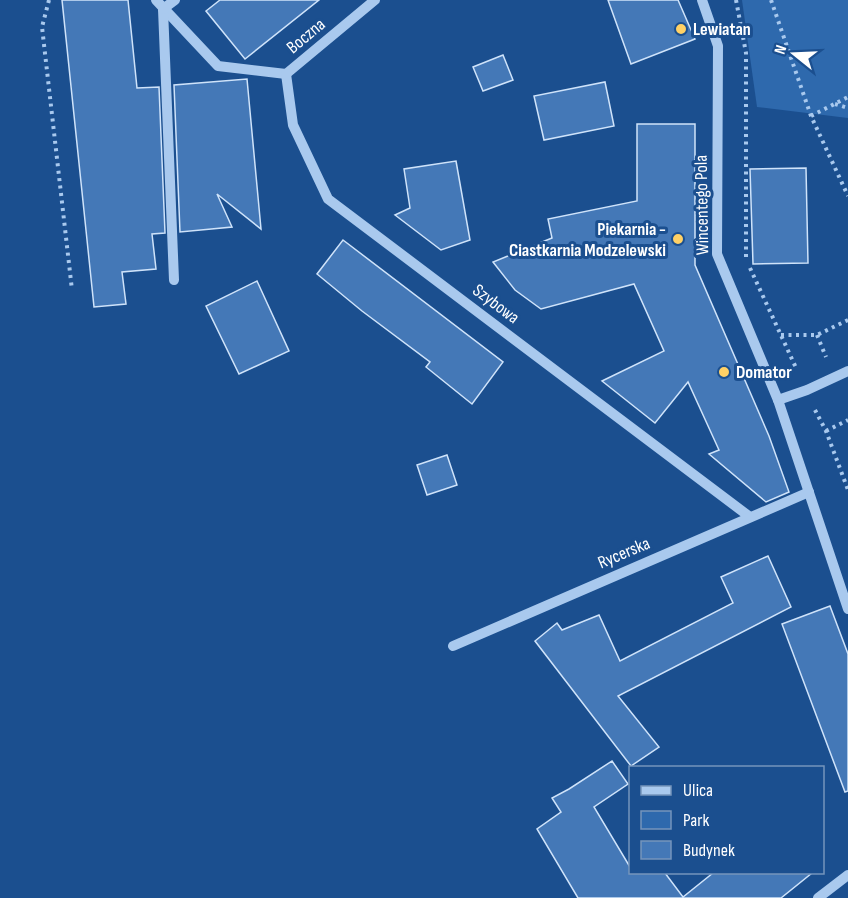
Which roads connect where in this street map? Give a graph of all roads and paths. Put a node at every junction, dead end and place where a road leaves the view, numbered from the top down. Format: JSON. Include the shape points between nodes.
{"nodes":[{"id":1,"x":48,"y":0,"type":"edge"},
{"id":2,"x":175,"y":0,"type":"edge"},
{"id":3,"x":375,"y":0,"type":"edge"},
{"id":4,"x":702,"y":0,"type":"edge"},
{"id":5,"x":736,"y":0,"type":"edge"},
{"id":6,"x":771,"y":0,"type":"edge"},
{"id":7,"x":159,"y":4,"type":"edge"},
{"id":8,"x":286,"y":74,"type":"junction"},
{"id":9,"x":848,"y":97,"type":"edge"},
{"id":10,"x":834,"y":104,"type":"junction"},
{"id":11,"x":848,"y":108,"type":"edge"},
{"id":12,"x":811,"y":116,"type":"junction"},
{"id":13,"x":848,"y":196,"type":"edge"},
{"id":14,"x":174,"y":280,"type":"dead end"},
{"id":15,"x":72,"y":290,"type":"dead end"},
{"id":16,"x":848,"y":320,"type":"edge"},
{"id":17,"x":781,"y":336,"type":"junction"},
{"id":18,"x":848,"y":371,"type":"edge"},
{"id":19,"x":807,"y":390,"type":"junction"},
{"id":20,"x":778,"y":400,"type":"junction"},
{"id":21,"x":848,"y":420,"type":"edge"},
{"id":22,"x":826,"y":431,"type":"junction"},
{"id":23,"x":848,"y":490,"type":"edge"},
{"id":24,"x":809,"y":492,"type":"junction"},
{"id":25,"x":750,"y":517,"type":"junction"},
{"id":26,"x":848,"y":609,"type":"edge"},
{"id":27,"x":453,"y":645,"type":"dead end"},
{"id":28,"x":848,"y":875,"type":"edge"},
{"id":29,"x":818,"y":898,"type":"edge"}],
"edges":[{"from":1,"to":15,"type":"path","via":[[42,27]]},
{"from":2,"to":7,"type":"street"},
{"from":3,"to":8,"type":"street","name":"Boczna"},
{"from":4,"to":20,"type":"street","name":"Wincentego Pola","via":[[718,46],[717,254]]},
{"from":5,"to":17,"type":"path","via":[[746,53],[746,257]]},
{"from":6,"to":12,"type":"path"},
{"from":7,"to":8,"type":"street","via":[[218,66]]},
{"from":7,"to":14,"type":"street"},
{"from":8,"to":25,"type":"street","name":"Szybowa","via":[[293,125],[328,199]]},
{"from":9,"to":10,"type":"path"},
{"from":10,"to":11,"type":"path"},
{"from":10,"to":12,"type":"path"},
{"from":12,"to":13,"type":"path"},
{"from":16,"to":17,"type":"path","via":[[817,335]]},
{"from":17,"to":19,"type":"path"},
{"from":18,"to":19,"type":"street"},
{"from":19,"to":20,"type":"street"},
{"from":19,"to":22,"type":"path"},
{"from":20,"to":24,"type":"street","name":"Wincentego Pola"},
{"from":21,"to":22,"type":"path"},
{"from":22,"to":23,"type":"path"},
{"from":24,"to":25,"type":"street","name":"Rycerska"},
{"from":24,"to":26,"type":"street","name":"Wincentego Pola"},
{"from":25,"to":27,"type":"street","name":"Rycerska"},
{"from":28,"to":29,"type":"street"}]}
